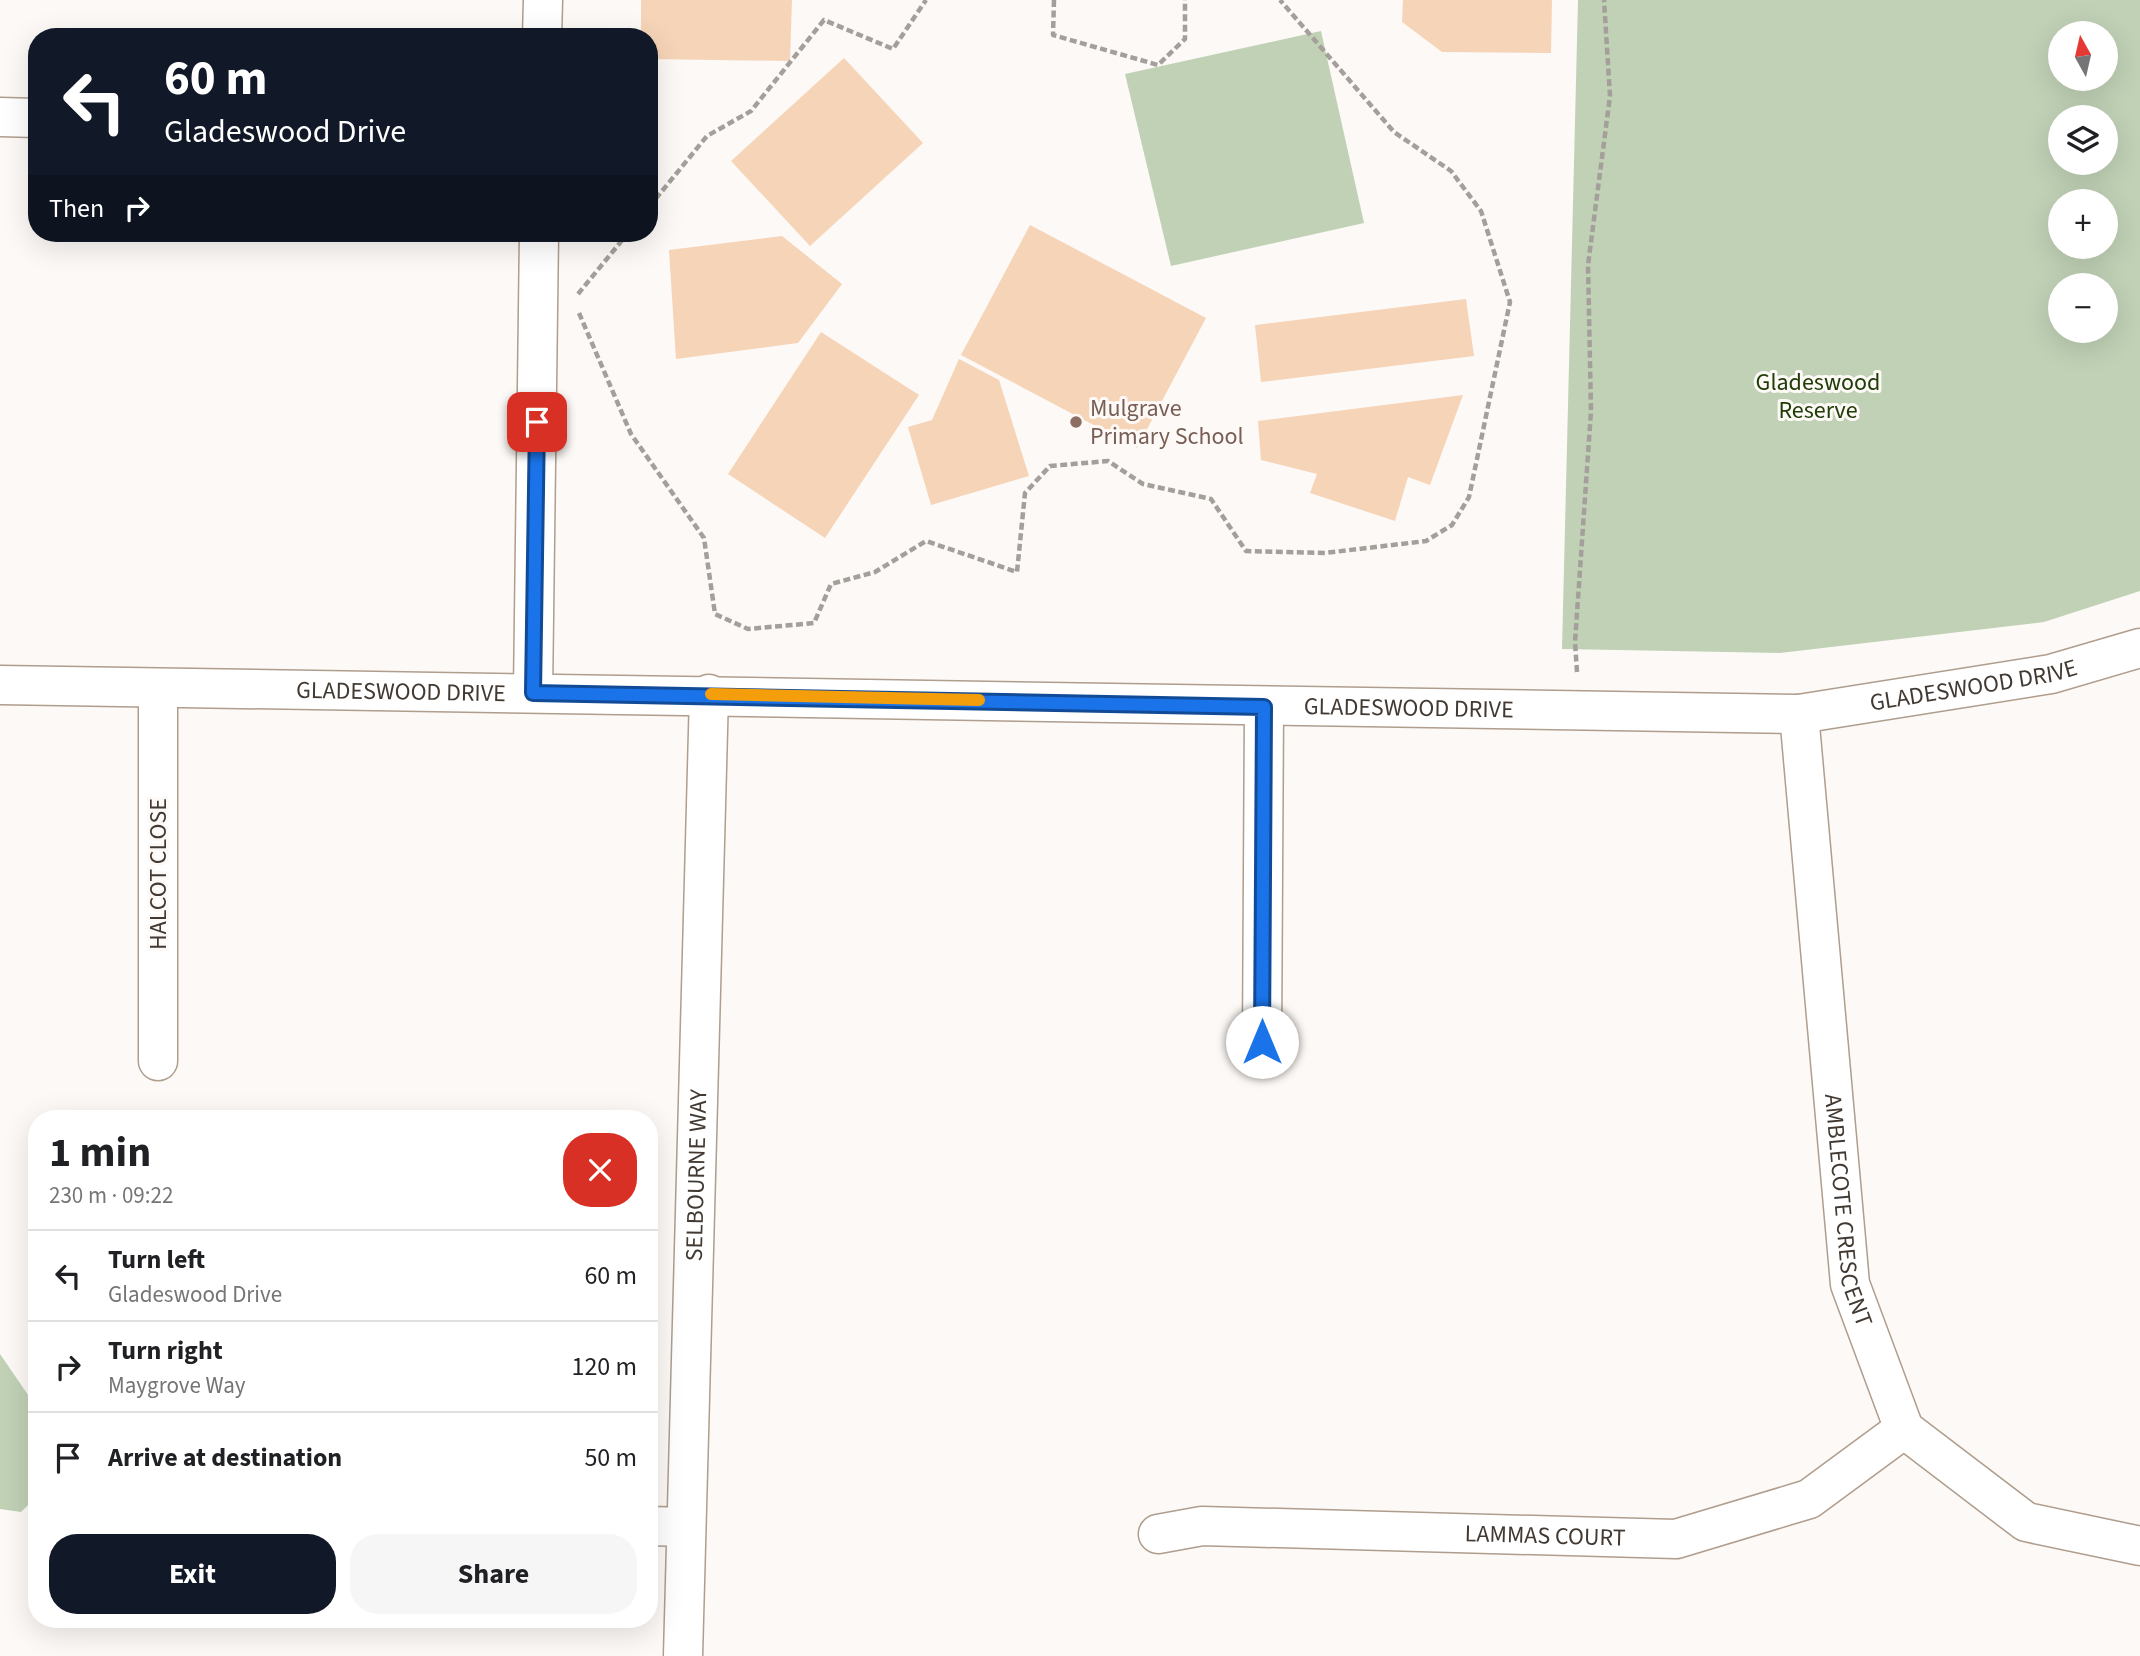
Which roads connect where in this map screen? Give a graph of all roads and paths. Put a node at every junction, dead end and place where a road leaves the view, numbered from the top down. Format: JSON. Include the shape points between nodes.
{"nodes":[{"id":1,"x":543,"y":0,"type":"edge"},
{"id":2,"x":926,"y":0,"type":"edge"},
{"id":3,"x":1054,"y":0,"type":"edge"},
{"id":4,"x":1185,"y":0,"type":"edge"},
{"id":5,"x":1280,"y":0,"type":"edge"},
{"id":6,"x":1604,"y":0,"type":"edge"},
{"id":7,"x":542,"y":28,"type":"edge"},
{"id":8,"x":0,"y":117,"type":"edge"},
{"id":9,"x":28,"y":118,"type":"edge"},
{"id":10,"x":658,"y":196,"type":"edge"},
{"id":11,"x":539,"y":242,"type":"edge"},
{"id":12,"x":621,"y":242,"type":"edge"},
{"id":13,"x":573,"y":300,"type":"dead end"},
{"id":14,"x":578,"y":312,"type":"dead end"},
{"id":15,"x":2140,"y":648,"type":"edge"},
{"id":16,"x":0,"y":685,"type":"edge"},
{"id":17,"x":158,"y":688,"type":"junction"},
{"id":18,"x":533,"y":693,"type":"junction"},
{"id":19,"x":709,"y":694,"type":"junction"},
{"id":20,"x":1264,"y":707,"type":"junction"},
{"id":21,"x":1578,"y":712,"type":"junction"},
{"id":22,"x":1799,"y":714,"type":"junction"},
{"id":23,"x":1262,"y":1042,"type":"dead end"},
{"id":24,"x":158,"y":1061,"type":"dead end"},
{"id":25,"x":1904,"y":1429,"type":"junction"},
{"id":26,"x":668,"y":1526,"type":"edge"},
{"id":27,"x":1158,"y":1534,"type":"dead end"},
{"id":28,"x":2140,"y":1546,"type":"edge"},
{"id":29,"x":683,"y":1656,"type":"edge"}],
"edges":[{"from":1,"to":7,"type":"street"},
{"from":2,"to":10,"type":"path","via":[[893,49],[824,20],[751,111],[707,136]]},
{"from":3,"to":4,"type":"path","via":[[1053,35],[1158,65],[1185,39]]},
{"from":5,"to":14,"type":"path","via":[[1394,132],[1451,171],[1481,211],[1510,302],[1469,497],[1452,525],[1426,541],[1325,553],[1246,551],[1211,499],[1143,484],[1108,461],[1050,466],[1026,493],[1017,572],[926,541],[875,572],[831,584],[814,623],[748,629],[715,614],[705,538],[631,434]]},
{"from":6,"to":21,"type":"path","via":[[1610,96],[1588,265],[1591,411],[1576,642]]},
{"from":8,"to":9,"type":"street"},
{"from":11,"to":18,"type":"street"},
{"from":12,"to":13,"type":"path"},
{"from":15,"to":22,"type":"street","name":"GLADESWOOD DRIVE","via":[[2051,674]]},
{"from":16,"to":17,"type":"street","name":"GLADESWOOD DRIVE"},
{"from":17,"to":18,"type":"street","name":"GLADESWOOD DRIVE"},
{"from":17,"to":24,"type":"street","name":"HALCOT CLOSE"},
{"from":18,"to":19,"type":"street","name":"GLADESWOOD DRIVE"},
{"from":19,"to":20,"type":"street","name":"GLADESWOOD DRIVE"},
{"from":19,"to":26,"type":"street","name":"SELBOURNE WAY"},
{"from":20,"to":21,"type":"street","name":"GLADESWOOD DRIVE"},
{"from":20,"to":23,"type":"street"},
{"from":21,"to":22,"type":"street","name":"GLADESWOOD DRIVE"},
{"from":22,"to":25,"type":"street","name":"AMBLECOTE CRESCENT","via":[[1850,1284]]},
{"from":25,"to":27,"type":"street","name":"LAMMAS COURT","via":[[1809,1499],[1675,1539],[1202,1526]]},
{"from":25,"to":28,"type":"street","via":[[2025,1522]]},
{"from":26,"to":29,"type":"street","name":"SELBOURNE WAY"}]}
